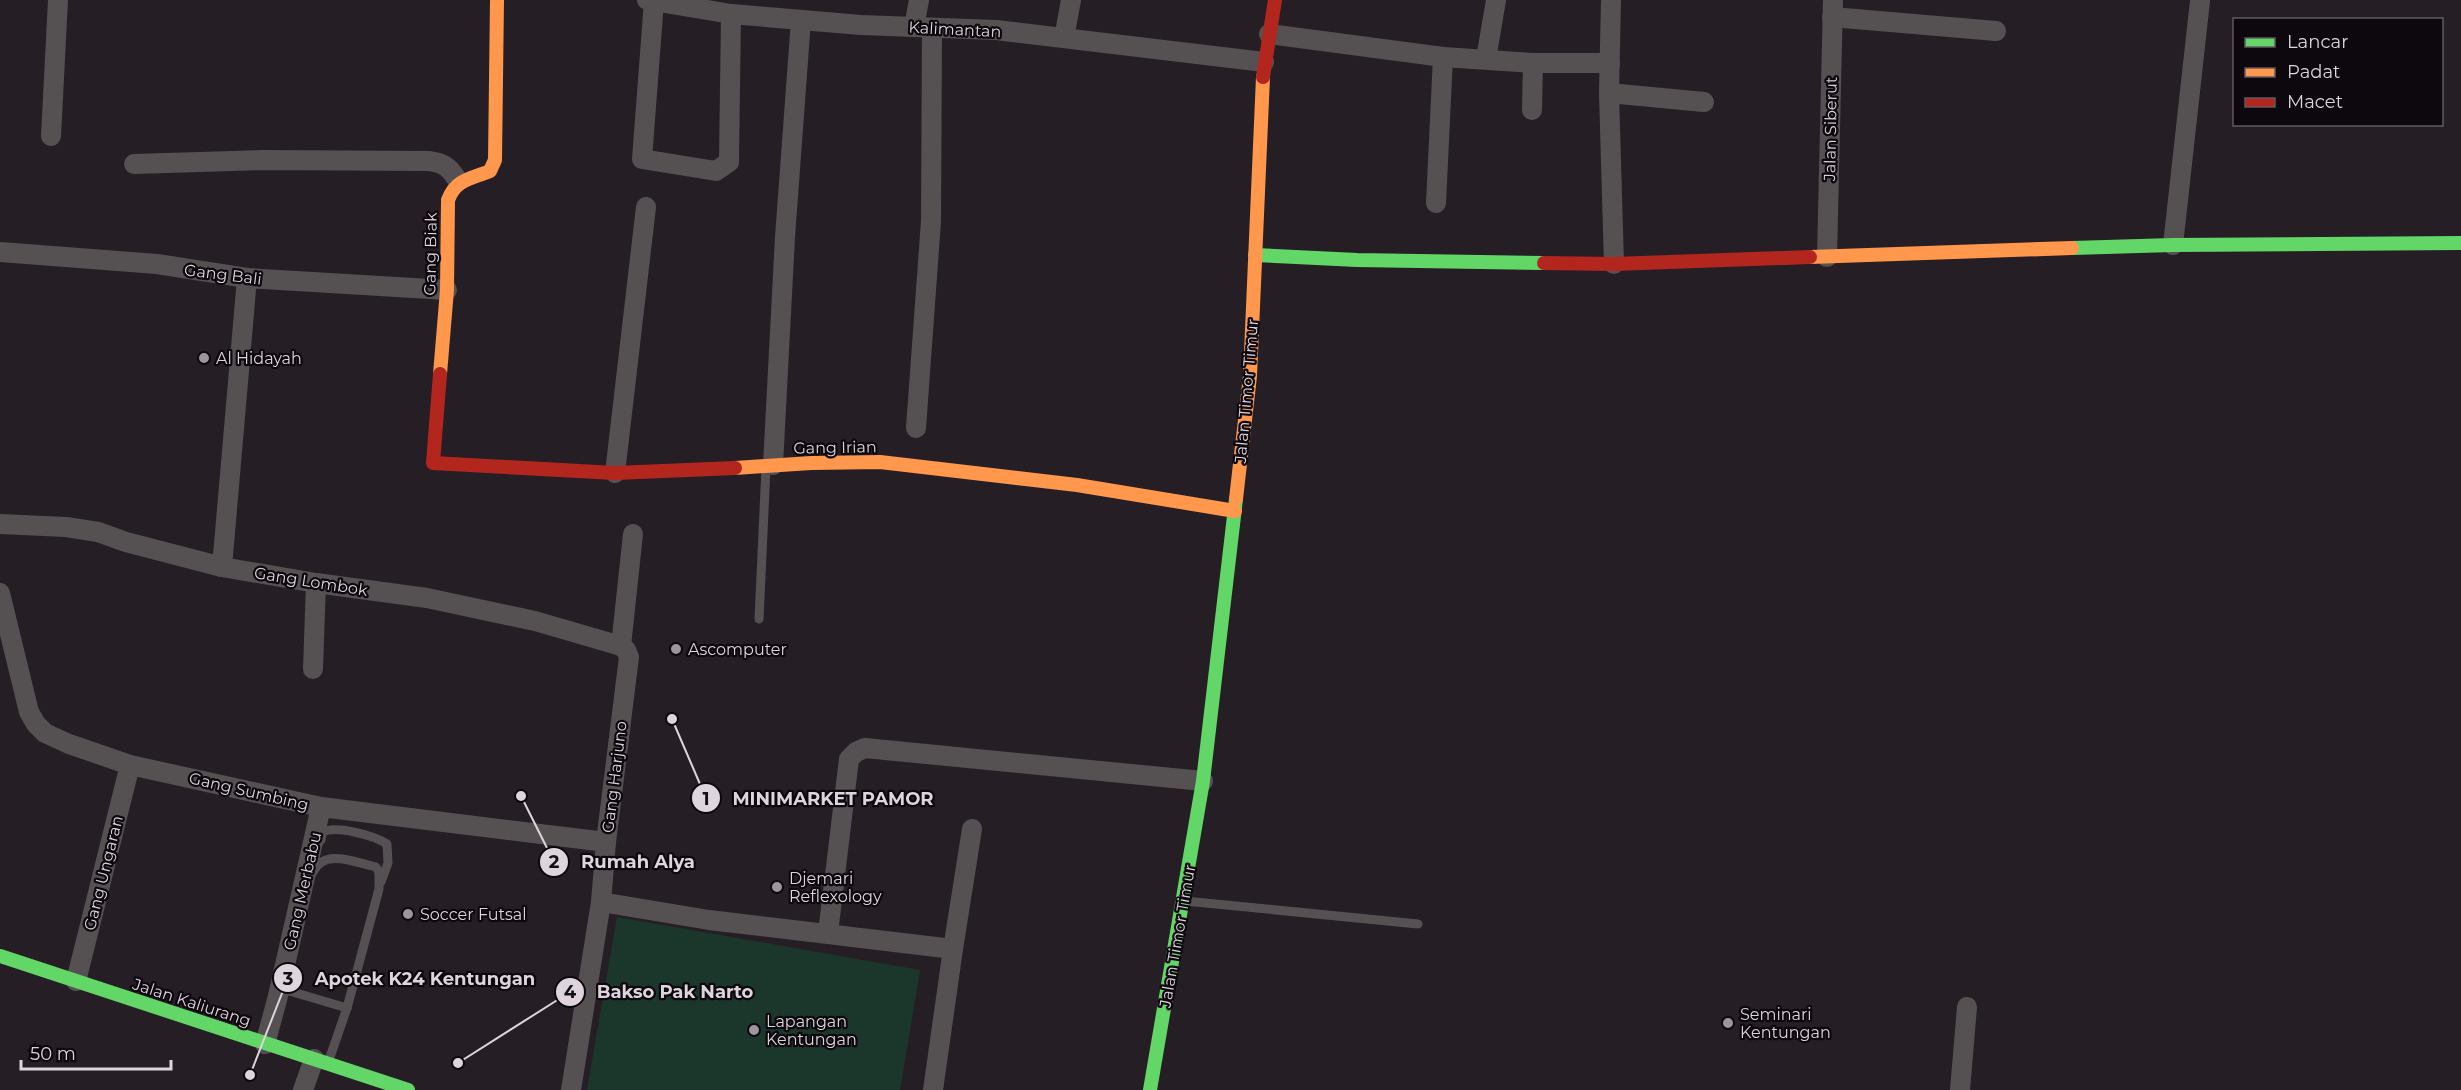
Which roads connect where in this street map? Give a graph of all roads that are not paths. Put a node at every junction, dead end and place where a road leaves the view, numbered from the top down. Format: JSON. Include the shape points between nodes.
{"nodes":[{"id":1,"x":58,"y":0,"type":"edge"},
{"id":2,"x":497,"y":0,"type":"edge"},
{"id":3,"x":647,"y":0,"type":"edge"},
{"id":4,"x":919,"y":0,"type":"edge"},
{"id":5,"x":1071,"y":0,"type":"edge"},
{"id":6,"x":1275,"y":0,"type":"edge"},
{"id":7,"x":1496,"y":0,"type":"edge"},
{"id":8,"x":1611,"y":0,"type":"edge"},
{"id":9,"x":654,"y":1,"type":"edge"},
{"id":10,"x":2200,"y":1,"type":"edge"},
{"id":11,"x":721,"y":9,"type":"edge"},
{"id":12,"x":1833,"y":9,"type":"edge"},
{"id":13,"x":801,"y":20,"type":"junction"},
{"id":14,"x":923,"y":27,"type":"junction"},
{"id":15,"x":1996,"y":32,"type":"dead end"},
{"id":16,"x":1269,"y":34,"type":"junction"},
{"id":17,"x":1064,"y":38,"type":"junction"},
{"id":18,"x":1443,"y":57,"type":"junction"},
{"id":19,"x":1486,"y":59,"type":"junction"},
{"id":20,"x":1264,"y":62,"type":"junction"},
{"id":21,"x":1533,"y":63,"type":"junction"},
{"id":22,"x":1610,"y":63,"type":"junction"},
{"id":23,"x":1609,"y":93,"type":"junction"},
{"id":24,"x":1704,"y":102,"type":"dead end"},
{"id":25,"x":1532,"y":110,"type":"dead end"},
{"id":26,"x":51,"y":136,"type":"dead end"},
{"id":27,"x":134,"y":164,"type":"dead end"},
{"id":28,"x":458,"y":181,"type":"junction"},
{"id":29,"x":1436,"y":203,"type":"dead end"},
{"id":30,"x":646,"y":207,"type":"dead end"},
{"id":31,"x":2461,"y":243,"type":"edge"},
{"id":32,"x":2173,"y":245,"type":"junction"},
{"id":33,"x":0,"y":252,"type":"edge"},
{"id":34,"x":1255,"y":255,"type":"junction"},
{"id":35,"x":1827,"y":257,"type":"junction"},
{"id":36,"x":1614,"y":264,"type":"junction"},
{"id":37,"x":248,"y":278,"type":"junction"},
{"id":38,"x":447,"y":290,"type":"junction"},
{"id":39,"x":916,"y":428,"type":"dead end"},
{"id":40,"x":433,"y":463,"type":"joint"},
{"id":41,"x":769,"y":465,"type":"junction"},
{"id":42,"x":615,"y":473,"type":"junction"},
{"id":43,"x":1235,"y":511,"type":"junction"},
{"id":44,"x":0,"y":524,"type":"edge"},
{"id":45,"x":633,"y":534,"type":"dead end"},
{"id":46,"x":222,"y":567,"type":"junction"},
{"id":47,"x":316,"y":583,"type":"junction"},
{"id":48,"x":0,"y":593,"type":"edge"},
{"id":49,"x":759,"y":619,"type":"dead end"},
{"id":50,"x":621,"y":646,"type":"junction"},
{"id":51,"x":313,"y":669,"type":"dead end"},
{"id":52,"x":130,"y":765,"type":"junction"},
{"id":53,"x":1203,"y":781,"type":"junction"},
{"id":54,"x":321,"y":807,"type":"junction"},
{"id":55,"x":972,"y":829,"type":"dead end"},
{"id":56,"x":606,"y":842,"type":"junction"},
{"id":57,"x":316,"y":866,"type":"junction"},
{"id":58,"x":379,"y":890,"type":"junction"},
{"id":59,"x":1183,"y":901,"type":"junction"},
{"id":60,"x":601,"y":902,"type":"junction"},
{"id":61,"x":1418,"y":924,"type":"dead end"},
{"id":62,"x":828,"y":933,"type":"junction"},
{"id":63,"x":953,"y":949,"type":"junction"},
{"id":64,"x":0,"y":956,"type":"edge"},
{"id":65,"x":76,"y":981,"type":"junction"},
{"id":66,"x":286,"y":990,"type":"junction"},
{"id":67,"x":1967,"y":1007,"type":"dead end"},
{"id":68,"x":347,"y":1008,"type":"junction"},
{"id":69,"x":269,"y":1046,"type":"junction"},
{"id":70,"x":321,"y":1061,"type":"junction"},
{"id":71,"x":303,"y":1090,"type":"edge"},
{"id":72,"x":408,"y":1090,"type":"edge"},
{"id":73,"x":571,"y":1090,"type":"edge"},
{"id":74,"x":933,"y":1090,"type":"edge"},
{"id":75,"x":1150,"y":1090,"type":"edge"},
{"id":76,"x":1960,"y":1090,"type":"edge"}],
"edges":[{"from":1,"to":26,"type":"street"},
{"from":2,"to":28,"type":"street","via":[[495,160],[490,171]]},
{"from":3,"to":9,"type":"street","name":"Kalimantan"},
{"from":4,"to":14,"type":"street"},
{"from":5,"to":17,"type":"street"},
{"from":6,"to":16,"type":"street","name":"Jalan Timor Timur"},
{"from":7,"to":19,"type":"street"},
{"from":8,"to":22,"type":"street"},
{"from":9,"to":11,"type":"street","name":"Kalimantan"},
{"from":9,"to":11,"type":"street","via":[[642,159],[716,171],[729,162]]},
{"from":10,"to":32,"type":"street"},
{"from":11,"to":13,"type":"street","name":"Kalimantan"},
{"from":12,"to":15,"type":"street"},
{"from":12,"to":35,"type":"street","name":"Jalan Siberut"},
{"from":13,"to":14,"type":"street","name":"Kalimantan"},
{"from":13,"to":41,"type":"street"},
{"from":14,"to":17,"type":"street","name":"Kalimantan"},
{"from":14,"to":39,"type":"street","via":[[931,221]]},
{"from":16,"to":18,"type":"street"},
{"from":16,"to":20,"type":"street","name":"Jalan Timor Timur"},
{"from":17,"to":20,"type":"street","name":"Kalimantan"},
{"from":18,"to":19,"type":"street"},
{"from":18,"to":29,"type":"street"},
{"from":19,"to":21,"type":"street"},
{"from":20,"to":34,"type":"street","name":"Jalan Timor Timur"},
{"from":21,"to":22,"type":"street"},
{"from":21,"to":25,"type":"street"},
{"from":22,"to":23,"type":"street"},
{"from":23,"to":24,"type":"street"},
{"from":23,"to":36,"type":"street"},
{"from":27,"to":28,"type":"street","via":[[429,161],[450,168]]},
{"from":28,"to":38,"type":"street","name":"Gang Biak","via":[[448,200]]},
{"from":30,"to":42,"type":"street"},
{"from":31,"to":32,"type":"street"},
{"from":32,"to":35,"type":"street"},
{"from":33,"to":37,"type":"street","name":"Gang Bali","via":[[157,264]]},
{"from":34,"to":36,"type":"street"},
{"from":34,"to":43,"type":"street","name":"Jalan Timor Timur","via":[[1250,376]]},
{"from":35,"to":36,"type":"street"},
{"from":37,"to":38,"type":"street","name":"Gang Bali"},
{"from":37,"to":46,"type":"street"},
{"from":38,"to":40,"type":"street","name":"Gang Biak"},
{"from":40,"to":42,"type":"street","name":"Gang Irian"},
{"from":41,"to":42,"type":"street","name":"Gang Irian"},
{"from":41,"to":43,"type":"street","name":"Gang Irian","via":[[880,462],[1077,485]]},
{"from":41,"to":49,"type":"lane"},
{"from":43,"to":53,"type":"street","name":"Jalan Timor Timur"},
{"from":44,"to":46,"type":"street","name":"Gang Lombok","via":[[98,532]]},
{"from":45,"to":50,"type":"street","name":"Gang Harjuno"},
{"from":46,"to":47,"type":"street","name":"Gang Lombok"},
{"from":47,"to":50,"type":"street","name":"Gang Lombok","via":[[427,598],[534,621]]},
{"from":47,"to":51,"type":"street"},
{"from":48,"to":52,"type":"street","name":"Gang Sumbing","via":[[36,724],[45,733],[69,744]]},
{"from":50,"to":56,"type":"street","name":"Gang Harjuno","via":[[629,657]]},
{"from":52,"to":54,"type":"street","name":"Gang Sumbing"},
{"from":52,"to":65,"type":"street","name":"Gang Ungaran"},
{"from":53,"to":59,"type":"street","name":"Jalan Timor Timur"},
{"from":53,"to":62,"type":"street","via":[[866,748],[856,752],[849,759]]},
{"from":54,"to":56,"type":"street","name":"Gang Sumbing"},
{"from":54,"to":69,"type":"street","name":"Gang Merbabu"},
{"from":55,"to":63,"type":"street"},
{"from":56,"to":60,"type":"street","name":"Gang Harjuno"},
{"from":57,"to":58,"type":"lane","via":[[327,859],[340,858],[376,867]]},
{"from":57,"to":58,"type":"lane","via":[[322,833],[327,830],[377,838],[387,844],[389,854]]},
{"from":57,"to":66,"type":"lane"},
{"from":58,"to":68,"type":"lane"},
{"from":59,"to":61,"type":"lane"},
{"from":59,"to":75,"type":"street","name":"Jalan Timor Timur"},
{"from":60,"to":62,"type":"street","via":[[709,920]]},
{"from":60,"to":73,"type":"street","name":"Gang Harjuno"},
{"from":62,"to":63,"type":"street"},
{"from":63,"to":74,"type":"street"},
{"from":64,"to":65,"type":"street","name":"Jalan Kaliurang"},
{"from":65,"to":69,"type":"street","name":"Jalan Kaliurang"},
{"from":66,"to":68,"type":"lane"},
{"from":66,"to":69,"type":"lane"},
{"from":67,"to":76,"type":"street"},
{"from":68,"to":70,"type":"lane"},
{"from":69,"to":70,"type":"street","name":"Jalan Kaliurang"},
{"from":70,"to":71,"type":"street"},
{"from":70,"to":72,"type":"street","name":"Jalan Kaliurang"}]}
